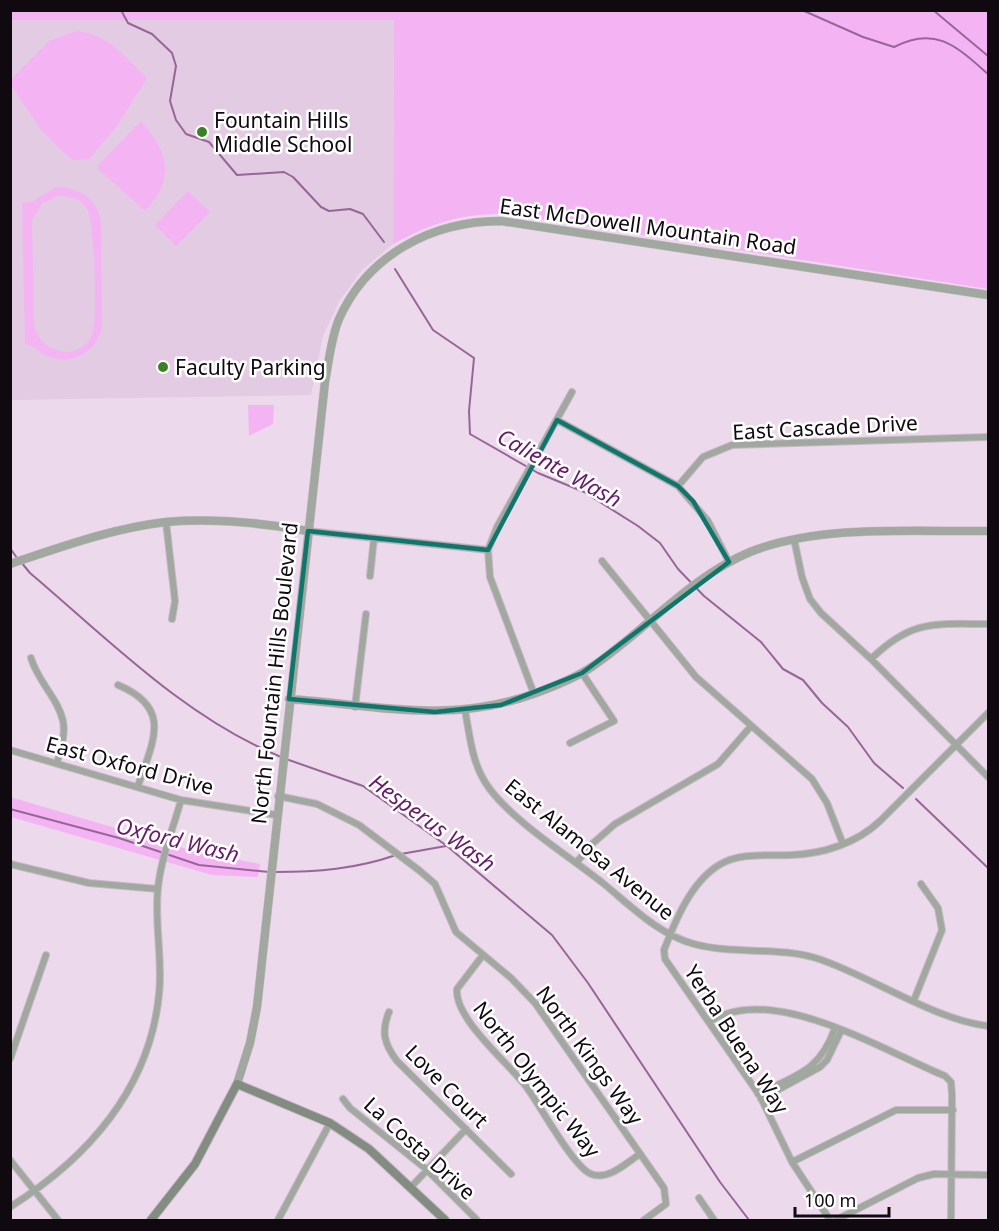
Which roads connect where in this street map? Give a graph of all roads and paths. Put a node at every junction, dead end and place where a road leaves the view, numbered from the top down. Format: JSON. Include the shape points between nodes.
{"nodes":[{"id":1,"x":988,"y":295,"type":"edge"},
{"id":2,"x":324,"y":390,"type":"joint"},
{"id":3,"x":572,"y":392,"type":"dead end"},
{"id":4,"x":557,"y":420,"type":"junction"},
{"id":5,"x":988,"y":437,"type":"edge"},
{"id":6,"x":678,"y":486,"type":"junction"},
{"id":7,"x":166,"y":522,"type":"junction"},
{"id":8,"x":308,"y":531,"type":"junction"},
{"id":9,"x":988,"y":531,"type":"edge"},
{"id":10,"x":374,"y":538,"type":"junction"},
{"id":11,"x":794,"y":539,"type":"junction"},
{"id":12,"x":488,"y":550,"type":"junction"},
{"id":13,"x":602,"y":561,"type":"dead end"},
{"id":14,"x":729,"y":562,"type":"junction"},
{"id":15,"x":10,"y":564,"type":"edge"},
{"id":16,"x":370,"y":576,"type":"dead end"},
{"id":17,"x":366,"y":614,"type":"dead end"},
{"id":18,"x":172,"y":619,"type":"dead end"},
{"id":19,"x":650,"y":622,"type":"junction"},
{"id":20,"x":988,"y":624,"type":"edge"},
{"id":21,"x":31,"y":658,"type":"dead end"},
{"id":22,"x":871,"y":659,"type":"junction"},
{"id":23,"x":582,"y":673,"type":"junction"},
{"id":24,"x":118,"y":685,"type":"dead end"},
{"id":25,"x":534,"y":694,"type":"junction"},
{"id":26,"x":289,"y":699,"type":"junction"},
{"id":27,"x":355,"y":707,"type":"junction"},
{"id":28,"x":465,"y":710,"type":"junction"},
{"id":29,"x":988,"y":713,"type":"edge"},
{"id":30,"x":751,"y":726,"type":"junction"},
{"id":31,"x":570,"y":743,"type":"dead end"},
{"id":32,"x":956,"y":745,"type":"junction"},
{"id":33,"x":10,"y":750,"type":"edge"},
{"id":34,"x":57,"y":763,"type":"junction"},
{"id":35,"x":988,"y":777,"type":"edge"},
{"id":36,"x":138,"y":786,"type":"junction"},
{"id":37,"x":278,"y":796,"type":"junction"},
{"id":38,"x":181,"y":800,"type":"junction"},
{"id":39,"x":277,"y":815,"type":"junction"},
{"id":40,"x":843,"y":844,"type":"junction"},
{"id":41,"x":576,"y":863,"type":"junction"},
{"id":42,"x":10,"y":864,"type":"edge"},
{"id":43,"x":921,"y":884,"type":"dead end"},
{"id":44,"x":158,"y":889,"type":"junction"},
{"id":45,"x":671,"y":936,"type":"junction"},
{"id":46,"x":46,"y":955,"type":"dead end"},
{"id":47,"x":483,"y":955,"type":"junction"},
{"id":48,"x":914,"y":1000,"type":"junction"},
{"id":49,"x":389,"y":1012,"type":"dead end"},
{"id":50,"x":709,"y":1022,"type":"junction"},
{"id":51,"x":988,"y":1026,"type":"edge"},
{"id":52,"x":838,"y":1029,"type":"junction"},
{"id":53,"x":10,"y":1059,"type":"edge"},
{"id":54,"x":237,"y":1084,"type":"junction"},
{"id":55,"x":759,"y":1096,"type":"junction"},
{"id":56,"x":343,"y":1099,"type":"dead end"},
{"id":57,"x":953,"y":1110,"type":"junction"},
{"id":58,"x":330,"y":1123,"type":"junction"},
{"id":59,"x":466,"y":1129,"type":"junction"},
{"id":60,"x":640,"y":1154,"type":"junction"},
{"id":61,"x":10,"y":1160,"type":"edge"},
{"id":62,"x":792,"y":1162,"type":"junction"},
{"id":63,"x":426,"y":1169,"type":"junction"},
{"id":64,"x":511,"y":1174,"type":"dead end"},
{"id":65,"x":953,"y":1174,"type":"junction"},
{"id":66,"x":988,"y":1175,"type":"edge"},
{"id":67,"x":411,"y":1187,"type":"junction"},
{"id":68,"x":36,"y":1191,"type":"junction"},
{"id":69,"x":699,"y":1198,"type":"dead end"},
{"id":70,"x":10,"y":1207,"type":"edge"},
{"id":71,"x":281,"y":1220,"type":"edge"},
{"id":72,"x":58,"y":1221,"type":"edge"},
{"id":73,"x":151,"y":1221,"type":"edge"},
{"id":74,"x":445,"y":1221,"type":"edge"},
{"id":75,"x":477,"y":1221,"type":"edge"},
{"id":76,"x":644,"y":1221,"type":"edge"},
{"id":77,"x":714,"y":1221,"type":"edge"},
{"id":78,"x":830,"y":1221,"type":"edge"},
{"id":79,"x":836,"y":1221,"type":"edge"},
{"id":80,"x":951,"y":1221,"type":"edge"}],
"edges":[{"from":1,"to":2,"type":"street","name":"East McDowell Mountain Road","via":[[521,223],[463,223],[400,248],[356,290],[339,321]]},
{"from":2,"to":8,"type":"street","name":"North Fountain Hills Boulevard"},
{"from":3,"to":4,"type":"street"},
{"from":4,"to":6,"type":"street"},
{"from":4,"to":12,"type":"street"},
{"from":5,"to":6,"type":"street","name":"East Cascade Drive","via":[[732,445],[703,457]]},
{"from":6,"to":14,"type":"street","via":[[708,521]]},
{"from":7,"to":8,"type":"street","via":[[247,524]]},
{"from":7,"to":15,"type":"street","via":[[129,528]]},
{"from":7,"to":18,"type":"street","via":[[175,601]]},
{"from":8,"to":10,"type":"street"},
{"from":8,"to":26,"type":"street","name":"North Fountain Hills Boulevard"},
{"from":9,"to":11,"type":"street","via":[[833,534]]},
{"from":10,"to":12,"type":"street"},
{"from":10,"to":16,"type":"street"},
{"from":11,"to":14,"type":"street"},
{"from":11,"to":22,"type":"street","via":[[810,598]]},
{"from":12,"to":25,"type":"street","via":[[492,586]]},
{"from":13,"to":19,"type":"street"},
{"from":14,"to":19,"type":"street"},
{"from":17,"to":27,"type":"street"},
{"from":19,"to":23,"type":"street"},
{"from":19,"to":30,"type":"street","via":[[696,677]]},
{"from":20,"to":22,"type":"street","via":[[921,626],[888,642]]},
{"from":21,"to":34,"type":"street","via":[[36,675],[56,703],[64,723]]},
{"from":22,"to":32,"type":"street"},
{"from":23,"to":25,"type":"street"},
{"from":23,"to":31,"type":"street","via":[[614,721]]},
{"from":24,"to":36,"type":"street","via":[[145,701],[154,719],[155,732]]},
{"from":25,"to":28,"type":"street","via":[[501,705]]},
{"from":26,"to":27,"type":"street"},
{"from":26,"to":37,"type":"street","name":"North Fountain Hills Boulevard"},
{"from":27,"to":28,"type":"street","via":[[413,712]]},
{"from":28,"to":41,"type":"street","name":"East Alamosa Avenue","via":[[476,763],[488,786],[502,803]]},
{"from":29,"to":32,"type":"street","name":"Yerba Buena Way"},
{"from":30,"to":40,"type":"street","via":[[812,779],[827,803]]},
{"from":30,"to":41,"type":"street","via":[[718,764],[615,824]]},
{"from":32,"to":35,"type":"street"},
{"from":32,"to":40,"type":"street","name":"Yerba Buena Way","via":[[872,829]]},
{"from":33,"to":34,"type":"street","name":"East Oxford Drive"},
{"from":34,"to":36,"type":"street","name":"East Oxford Drive"},
{"from":36,"to":38,"type":"street","name":"East Oxford Drive"},
{"from":37,"to":39,"type":"street","name":"North Fountain Hills Boulevard"},
{"from":37,"to":47,"type":"street","name":"North Kings Way","via":[[316,804],[370,831],[435,884],[452,925]]},
{"from":38,"to":39,"type":"street","name":"East Oxford Drive"},
{"from":38,"to":44,"type":"street"},
{"from":39,"to":54,"type":"street","name":"North Fountain Hills Boulevard","via":[[257,1007]]},
{"from":40,"to":45,"type":"street","name":"Yerba Buena Way","via":[[811,854],[746,857],[719,865],[696,887]]},
{"from":41,"to":45,"type":"street","name":"East Alamosa Avenue","via":[[636,913]]},
{"from":42,"to":44,"type":"street","via":[[89,883]]},
{"from":43,"to":48,"type":"street","via":[[938,908],[942,930]]},
{"from":44,"to":68,"type":"street","via":[[159,993],[142,1067],[117,1113],[84,1150]]},
{"from":45,"to":48,"type":"street","name":"East Alamosa Avenue","via":[[725,951],[807,956]]},
{"from":45,"to":50,"type":"street","name":"Yerba Buena Way","via":[[664,950],[665,960]]},
{"from":46,"to":53,"type":"street"},
{"from":47,"to":60,"type":"street","name":"North Kings Way","via":[[536,1003]]},
{"from":47,"to":60,"type":"street","name":"North Olympic Way","via":[[457,989],[461,1010],[526,1086],[579,1164],[592,1175],[605,1175]]},
{"from":48,"to":51,"type":"street","name":"East Alamosa Avenue"},
{"from":49,"to":59,"type":"street","name":"Love Court","via":[[383,1029],[391,1053]]},
{"from":50,"to":52,"type":"street","via":[[730,1011],[765,1009],[795,1014]]},
{"from":50,"to":55,"type":"street","name":"Yerba Buena Way"},
{"from":52,"to":55,"type":"street","via":[[815,1064]]},
{"from":52,"to":57,"type":"street","via":[[945,1076],[951,1082]]},
{"from":54,"to":58,"type":"main road"},
{"from":54,"to":73,"type":"main road","name":"North Fountain Hills Boulevard","via":[[195,1164]]},
{"from":55,"to":62,"type":"street","name":"Yerba Buena Way"},
{"from":56,"to":63,"type":"street","name":"La Costa Drive"},
{"from":57,"to":62,"type":"street","via":[[896,1110]]},
{"from":57,"to":65,"type":"street"},
{"from":58,"to":67,"type":"main road","via":[[369,1149]]},
{"from":58,"to":71,"type":"street"},
{"from":59,"to":63,"type":"street"},
{"from":59,"to":64,"type":"street","name":"Love Court"},
{"from":60,"to":76,"type":"street","name":"North Kings Way","via":[[664,1188],[667,1200]]},
{"from":61,"to":68,"type":"street"},
{"from":62,"to":78,"type":"street","name":"Yerba Buena Way"},
{"from":63,"to":67,"type":"street"},
{"from":63,"to":75,"type":"street","name":"La Costa Drive"},
{"from":65,"to":66,"type":"street"},
{"from":65,"to":79,"type":"street","via":[[918,1178]]},
{"from":65,"to":80,"type":"street"},
{"from":67,"to":74,"type":"main road"},
{"from":68,"to":70,"type":"street"},
{"from":68,"to":72,"type":"street"},
{"from":69,"to":77,"type":"street"}]}
